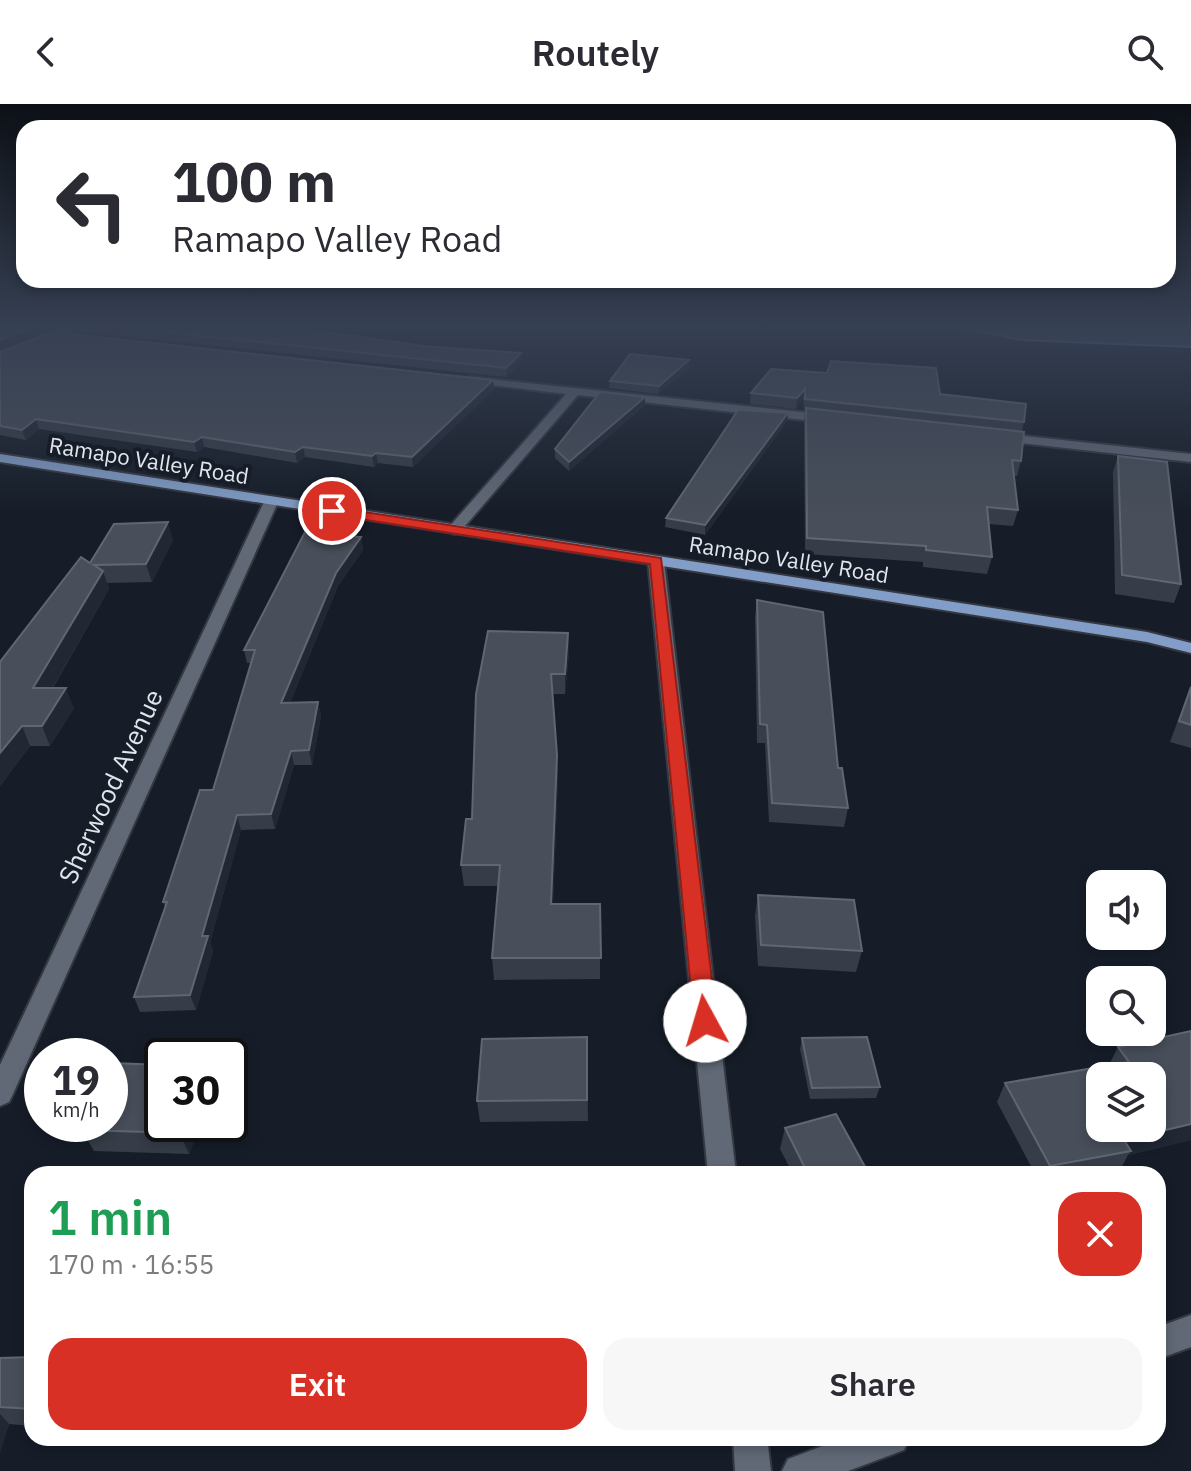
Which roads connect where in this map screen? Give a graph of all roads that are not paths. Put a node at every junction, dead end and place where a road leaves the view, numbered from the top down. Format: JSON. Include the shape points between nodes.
{"nodes":[{"id":1,"x":544,"y":388,"type":"edge"},
{"id":2,"x":575,"y":391,"type":"junction"},
{"id":3,"x":844,"y":420,"type":"edge"},
{"id":4,"x":986,"y":435,"type":"edge"},
{"id":5,"x":0,"y":458,"type":"edge"},
{"id":6,"x":1191,"y":458,"type":"edge"},
{"id":7,"x":271,"y":502,"type":"junction"},
{"id":8,"x":454,"y":530,"type":"junction"},
{"id":9,"x":656,"y":561,"type":"junction"},
{"id":10,"x":1191,"y":648,"type":"edge"},
{"id":11,"x":0,"y":1094,"type":"edge"},
{"id":12,"x":721,"y":1166,"type":"edge"},
{"id":13,"x":1191,"y":1331,"type":"edge"},
{"id":14,"x":1166,"y":1340,"type":"edge"},
{"id":15,"x":751,"y":1446,"type":"edge"},
{"id":16,"x":870,"y":1446,"type":"edge"},
{"id":17,"x":753,"y":1471,"type":"edge"},
{"id":18,"x":800,"y":1471,"type":"edge"}],
"edges":[{"from":1,"to":2,"type":"street"},
{"from":2,"to":3,"type":"street"},
{"from":2,"to":8,"type":"street"},
{"from":4,"to":6,"type":"street"},
{"from":5,"to":7,"type":"main road","name":"Ramapo Valley Road"},
{"from":7,"to":8,"type":"main road","name":"Ramapo Valley Road"},
{"from":7,"to":11,"type":"street","name":"Sherwood Avenue"},
{"from":8,"to":9,"type":"main road","name":"Ramapo Valley Road"},
{"from":9,"to":10,"type":"main road","name":"Ramapo Valley Road"},
{"from":9,"to":12,"type":"street"},
{"from":13,"to":14,"type":"street"},
{"from":15,"to":17,"type":"street"},
{"from":16,"to":18,"type":"street"}]}
